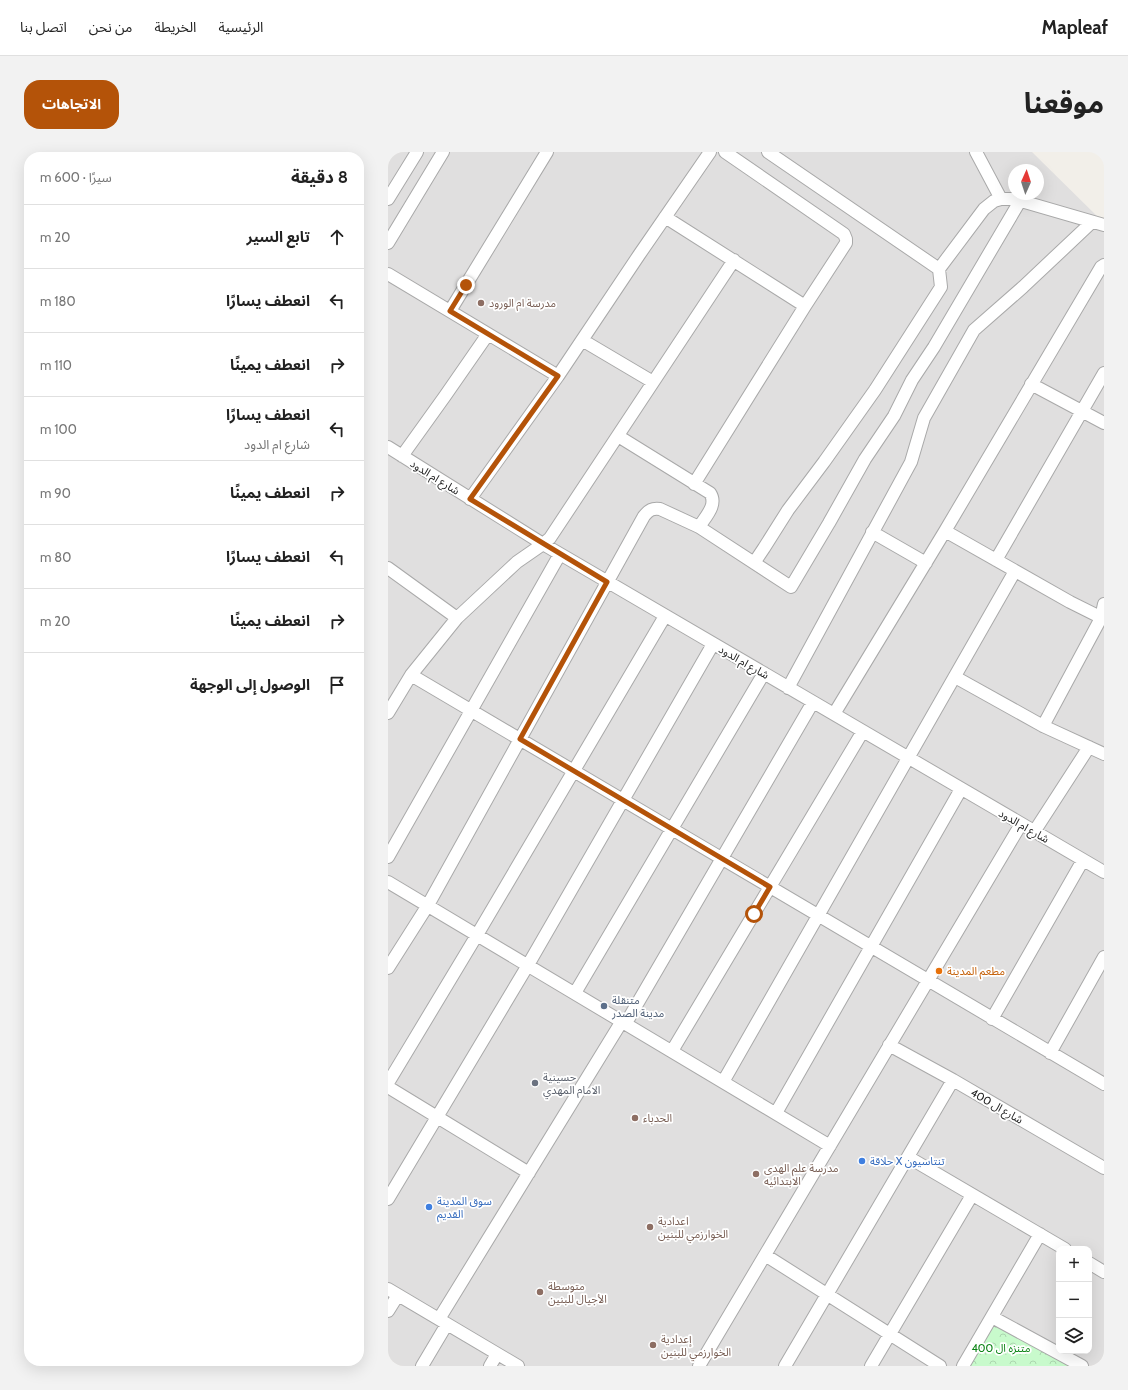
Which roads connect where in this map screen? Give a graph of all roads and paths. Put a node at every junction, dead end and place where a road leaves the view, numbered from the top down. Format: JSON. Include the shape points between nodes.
{"nodes":[{"id":1,"x":417,"y":152,"type":"edge"},
{"id":2,"x":443,"y":152,"type":"edge"},
{"id":3,"x":547,"y":152,"type":"edge"},
{"id":4,"x":710,"y":152,"type":"edge"},
{"id":5,"x":725,"y":152,"type":"edge"},
{"id":6,"x":768,"y":152,"type":"edge"},
{"id":7,"x":976,"y":152,"type":"edge"},
{"id":8,"x":1008,"y":198,"type":"edge"},
{"id":9,"x":388,"y":199,"type":"edge"},
{"id":10,"x":1001,"y":199,"type":"junction"},
{"id":11,"x":1020,"y":200,"type":"joint"},
{"id":12,"x":665,"y":217,"type":"junction"},
{"id":13,"x":1098,"y":223,"type":"edge"},
{"id":14,"x":388,"y":243,"type":"edge"},
{"id":15,"x":734,"y":260,"type":"junction"},
{"id":16,"x":1104,"y":265,"type":"edge"},
{"id":17,"x":939,"y":269,"type":"junction"},
{"id":18,"x":388,"y":274,"type":"edge"},
{"id":19,"x":805,"y":306,"type":"junction"},
{"id":20,"x":450,"y":311,"type":"junction"},
{"id":21,"x":488,"y":334,"type":"junction"},
{"id":22,"x":582,"y":340,"type":"junction"},
{"id":23,"x":1104,"y":373,"type":"edge"},
{"id":24,"x":558,"y":376,"type":"junction"},
{"id":25,"x":653,"y":382,"type":"junction"},
{"id":26,"x":1031,"y":384,"type":"junction"},
{"id":27,"x":1082,"y":411,"type":"junction"},
{"id":28,"x":1104,"y":423,"type":"edge"},
{"id":29,"x":618,"y":436,"type":"junction"},
{"id":30,"x":388,"y":447,"type":"edge"},
{"id":31,"x":402,"y":456,"type":"junction"},
{"id":32,"x":694,"y":484,"type":"junction"},
{"id":33,"x":470,"y":499,"type":"junction"},
{"id":34,"x":699,"y":527,"type":"junction"},
{"id":35,"x":945,"y":530,"type":"junction"},
{"id":36,"x":872,"y":532,"type":"junction"},
{"id":37,"x":543,"y":544,"type":"junction"},
{"id":38,"x":560,"y":554,"type":"junction"},
{"id":39,"x":996,"y":560,"type":"junction"},
{"id":40,"x":754,"y":563,"type":"junction"},
{"id":41,"x":926,"y":563,"type":"junction"},
{"id":42,"x":388,"y":568,"type":"edge"},
{"id":43,"x":1015,"y":571,"type":"junction"},
{"id":44,"x":607,"y":582,"type":"junction"},
{"id":45,"x":1104,"y":604,"type":"edge"},
{"id":46,"x":665,"y":616,"type":"junction"},
{"id":47,"x":457,"y":618,"type":"junction"},
{"id":48,"x":1103,"y":619,"type":"edge"},
{"id":49,"x":713,"y":644,"type":"junction"},
{"id":50,"x":764,"y":674,"type":"junction"},
{"id":51,"x":411,"y":675,"type":"junction"},
{"id":52,"x":955,"y":676,"type":"junction"},
{"id":53,"x":788,"y":688,"type":"junction"},
{"id":54,"x":813,"y":702,"type":"junction"},
{"id":55,"x":390,"y":705,"type":"edge"},
{"id":56,"x":471,"y":711,"type":"junction"},
{"id":57,"x":834,"y":714,"type":"junction"},
{"id":58,"x":1043,"y":726,"type":"junction"},
{"id":59,"x":863,"y":731,"type":"junction"},
{"id":60,"x":520,"y":739,"type":"junction"},
{"id":61,"x":1088,"y":747,"type":"junction"},
{"id":62,"x":1104,"y":754,"type":"edge"},
{"id":63,"x":908,"y":758,"type":"junction"},
{"id":64,"x":574,"y":771,"type":"junction"},
{"id":65,"x":961,"y":789,"type":"junction"},
{"id":66,"x":623,"y":800,"type":"junction"},
{"id":67,"x":1021,"y":824,"type":"junction"},
{"id":68,"x":672,"y":829,"type":"junction"},
{"id":69,"x":1034,"y":832,"type":"junction"},
{"id":70,"x":388,"y":857,"type":"edge"},
{"id":71,"x":722,"y":859,"type":"junction"},
{"id":72,"x":1083,"y":860,"type":"junction"},
{"id":73,"x":1104,"y":872,"type":"edge"},
{"id":74,"x":388,"y":882,"type":"edge"},
{"id":75,"x":770,"y":887,"type":"junction"},
{"id":76,"x":428,"y":905,"type":"junction"},
{"id":77,"x":818,"y":916,"type":"junction"},
{"id":78,"x":478,"y":935,"type":"junction"},
{"id":79,"x":871,"y":947,"type":"junction"},
{"id":80,"x":1104,"y":957,"type":"edge"},
{"id":81,"x":528,"y":965,"type":"junction"},
{"id":82,"x":388,"y":968,"type":"edge"},
{"id":83,"x":928,"y":980,"type":"junction"},
{"id":84,"x":575,"y":993,"type":"junction"},
{"id":85,"x":992,"y":1019,"type":"junction"},
{"id":86,"x":624,"y":1022,"type":"junction"},
{"id":87,"x":889,"y":1045,"type":"junction"},
{"id":88,"x":672,"y":1051,"type":"junction"},
{"id":89,"x":1050,"y":1052,"type":"junction"},
{"id":90,"x":953,"y":1080,"type":"junction"},
{"id":91,"x":723,"y":1082,"type":"junction"},
{"id":92,"x":388,"y":1083,"type":"edge"},
{"id":93,"x":1104,"y":1084,"type":"edge"},
{"id":94,"x":388,"y":1087,"type":"edge"},
{"id":95,"x":776,"y":1113,"type":"junction"},
{"id":96,"x":437,"y":1117,"type":"junction"},
{"id":97,"x":830,"y":1146,"type":"junction"},
{"id":98,"x":908,"y":1157,"type":"junction"},
{"id":99,"x":1104,"y":1168,"type":"edge"},
{"id":100,"x":529,"y":1173,"type":"junction"},
{"id":101,"x":972,"y":1194,"type":"junction"},
{"id":102,"x":388,"y":1199,"type":"edge"},
{"id":103,"x":1040,"y":1234,"type":"junction"},
{"id":104,"x":1060,"y":1246,"type":"edge"},
{"id":105,"x":765,"y":1255,"type":"junction"},
{"id":106,"x":1092,"y":1265,"type":"edge"},
{"id":107,"x":1104,"y":1272,"type":"edge"},
{"id":108,"x":393,"y":1292,"type":"edge"},
{"id":109,"x":827,"y":1294,"type":"junction"},
{"id":110,"x":388,"y":1311,"type":"edge"},
{"id":111,"x":992,"y":1317,"type":"junction"},
{"id":112,"x":443,"y":1322,"type":"junction"},
{"id":113,"x":890,"y":1334,"type":"junction"},
{"id":114,"x":497,"y":1354,"type":"junction"},
{"id":115,"x":422,"y":1366,"type":"edge"},
{"id":116,"x":490,"y":1366,"type":"edge"},
{"id":117,"x":518,"y":1366,"type":"edge"},
{"id":118,"x":699,"y":1366,"type":"edge"},
{"id":119,"x":785,"y":1366,"type":"edge"},
{"id":120,"x":871,"y":1366,"type":"edge"},
{"id":121,"x":940,"y":1366,"type":"edge"},
{"id":122,"x":963,"y":1366,"type":"edge"},
{"id":123,"x":1082,"y":1366,"type":"edge"}],
"edges":[{"from":1,"to":9,"type":"street"},
{"from":2,"to":14,"type":"street"},
{"from":3,"to":20,"type":"street"},
{"from":4,"to":12,"type":"street"},
{"from":5,"to":19,"type":"street","via":[[844,234],[844,246]]},
{"from":6,"to":17,"type":"street"},
{"from":7,"to":10,"type":"street"},
{"from":8,"to":10,"type":"street"},
{"from":10,"to":17,"type":"street","via":[[984,209]]},
{"from":11,"to":13,"type":"street"},
{"from":11,"to":40,"type":"street","via":[[791,586]]},
{"from":12,"to":15,"type":"street"},
{"from":12,"to":22,"type":"street"},
{"from":13,"to":36,"type":"street","via":[[974,330],[924,418],[911,462]]},
{"from":15,"to":19,"type":"street"},
{"from":15,"to":25,"type":"street"},
{"from":16,"to":26,"type":"street"},
{"from":17,"to":40,"type":"street","via":[[941,287],[874,390],[788,510]]},
{"from":18,"to":20,"type":"street"},
{"from":19,"to":32,"type":"street"},
{"from":20,"to":21,"type":"street"},
{"from":21,"to":24,"type":"street"},
{"from":21,"to":31,"type":"street"},
{"from":22,"to":24,"type":"street"},
{"from":22,"to":25,"type":"street"},
{"from":23,"to":27,"type":"street"},
{"from":24,"to":33,"type":"street"},
{"from":25,"to":29,"type":"street"},
{"from":26,"to":27,"type":"street"},
{"from":26,"to":35,"type":"street"},
{"from":27,"to":28,"type":"street"},
{"from":27,"to":39,"type":"street"},
{"from":29,"to":32,"type":"street"},
{"from":29,"to":37,"type":"street","via":[[550,538]]},
{"from":30,"to":31,"type":"street","name":"شارع ام الدود"},
{"from":31,"to":33,"type":"street","name":"شارع ام الدود"},
{"from":32,"to":34,"type":"street","via":[[710,493],[713,501]]},
{"from":33,"to":37,"type":"street","name":"شارع ام الدود"},
{"from":34,"to":40,"type":"street"},
{"from":34,"to":44,"type":"street","via":[[660,509],[649,510]]},
{"from":35,"to":39,"type":"street"},
{"from":35,"to":41,"type":"street"},
{"from":36,"to":41,"type":"street"},
{"from":36,"to":53,"type":"street"},
{"from":37,"to":38,"type":"street","name":"شارع ام الدود"},
{"from":37,"to":47,"type":"street","via":[[517,562]]},
{"from":38,"to":44,"type":"street","name":"شارع ام الدود"},
{"from":38,"to":56,"type":"street"},
{"from":39,"to":43,"type":"street"},
{"from":41,"to":57,"type":"street"},
{"from":42,"to":47,"type":"street"},
{"from":43,"to":48,"type":"street"},
{"from":43,"to":52,"type":"street"},
{"from":44,"to":46,"type":"street","name":"شارع ام الدود"},
{"from":44,"to":60,"type":"street"},
{"from":45,"to":48,"type":"street"},
{"from":46,"to":49,"type":"street","name":"شارع ام الدود"},
{"from":46,"to":64,"type":"street"},
{"from":47,"to":51,"type":"street"},
{"from":48,"to":58,"type":"street"},
{"from":49,"to":50,"type":"street","name":"شارع ام الدود"},
{"from":49,"to":66,"type":"street"},
{"from":50,"to":53,"type":"street","name":"شارع ام الدود"},
{"from":50,"to":68,"type":"street"},
{"from":51,"to":55,"type":"street"},
{"from":51,"to":56,"type":"street"},
{"from":52,"to":58,"type":"street"},
{"from":52,"to":63,"type":"street"},
{"from":53,"to":54,"type":"street","name":"شارع ام الدود"},
{"from":54,"to":57,"type":"street","name":"شارع ام الدود"},
{"from":54,"to":71,"type":"street"},
{"from":56,"to":60,"type":"street"},
{"from":56,"to":70,"type":"street"},
{"from":57,"to":59,"type":"street","name":"شارع ام الدود"},
{"from":58,"to":61,"type":"street"},
{"from":59,"to":63,"type":"street","name":"شارع ام الدود"},
{"from":59,"to":75,"type":"street"},
{"from":60,"to":64,"type":"street"},
{"from":60,"to":76,"type":"street"},
{"from":61,"to":62,"type":"street"},
{"from":61,"to":69,"type":"street"},
{"from":63,"to":65,"type":"street","name":"شارع ام الدود"},
{"from":63,"to":77,"type":"street"},
{"from":64,"to":66,"type":"street"},
{"from":64,"to":78,"type":"street"},
{"from":65,"to":67,"type":"street","name":"شارع ام الدود"},
{"from":65,"to":79,"type":"street"},
{"from":66,"to":68,"type":"street"},
{"from":66,"to":81,"type":"street"},
{"from":67,"to":69,"type":"street","name":"شارع ام الدود"},
{"from":67,"to":83,"type":"street"},
{"from":68,"to":71,"type":"street"},
{"from":68,"to":84,"type":"street"},
{"from":69,"to":72,"type":"street","name":"شارع ام الدود"},
{"from":71,"to":75,"type":"street"},
{"from":71,"to":86,"type":"street"},
{"from":72,"to":73,"type":"street","name":"شارع ام الدود"},
{"from":72,"to":85,"type":"street"},
{"from":74,"to":76,"type":"street"},
{"from":75,"to":77,"type":"street"},
{"from":75,"to":88,"type":"street"},
{"from":76,"to":78,"type":"street"},
{"from":76,"to":82,"type":"street"},
{"from":77,"to":79,"type":"street"},
{"from":77,"to":91,"type":"street"},
{"from":78,"to":81,"type":"street"},
{"from":78,"to":92,"type":"street"},
{"from":79,"to":83,"type":"street"},
{"from":79,"to":95,"type":"street"},
{"from":80,"to":89,"type":"street"},
{"from":81,"to":84,"type":"street"},
{"from":81,"to":96,"type":"street"},
{"from":83,"to":85,"type":"street"},
{"from":83,"to":87,"type":"street"},
{"from":84,"to":86,"type":"street"},
{"from":85,"to":89,"type":"street"},
{"from":86,"to":88,"type":"street"},
{"from":86,"to":100,"type":"street"},
{"from":87,"to":90,"type":"street","name":"شارع ال 400"},
{"from":87,"to":97,"type":"street"},
{"from":88,"to":91,"type":"street"},
{"from":89,"to":93,"type":"street"},
{"from":90,"to":98,"type":"street"},
{"from":90,"to":99,"type":"street","name":"شارع ال 400"},
{"from":91,"to":95,"type":"street"},
{"from":94,"to":96,"type":"street"},
{"from":95,"to":97,"type":"street"},
{"from":96,"to":100,"type":"street"},
{"from":96,"to":102,"type":"street"},
{"from":97,"to":105,"type":"street"},
{"from":98,"to":101,"type":"street"},
{"from":98,"to":109,"type":"street"},
{"from":100,"to":112,"type":"street"},
{"from":101,"to":103,"type":"street"},
{"from":101,"to":113,"type":"street"},
{"from":103,"to":104,"type":"street"},
{"from":103,"to":111,"type":"street"},
{"from":105,"to":109,"type":"street"},
{"from":105,"to":118,"type":"street"},
{"from":106,"to":107,"type":"street"},
{"from":108,"to":110,"type":"street"},
{"from":108,"to":112,"type":"street"},
{"from":109,"to":113,"type":"street"},
{"from":109,"to":119,"type":"street"},
{"from":111,"to":122,"type":"street"},
{"from":111,"to":123,"type":"street"},
{"from":112,"to":114,"type":"street"},
{"from":112,"to":115,"type":"street"},
{"from":113,"to":120,"type":"street"},
{"from":113,"to":121,"type":"street"},
{"from":114,"to":116,"type":"street"},
{"from":114,"to":117,"type":"street"}]}
